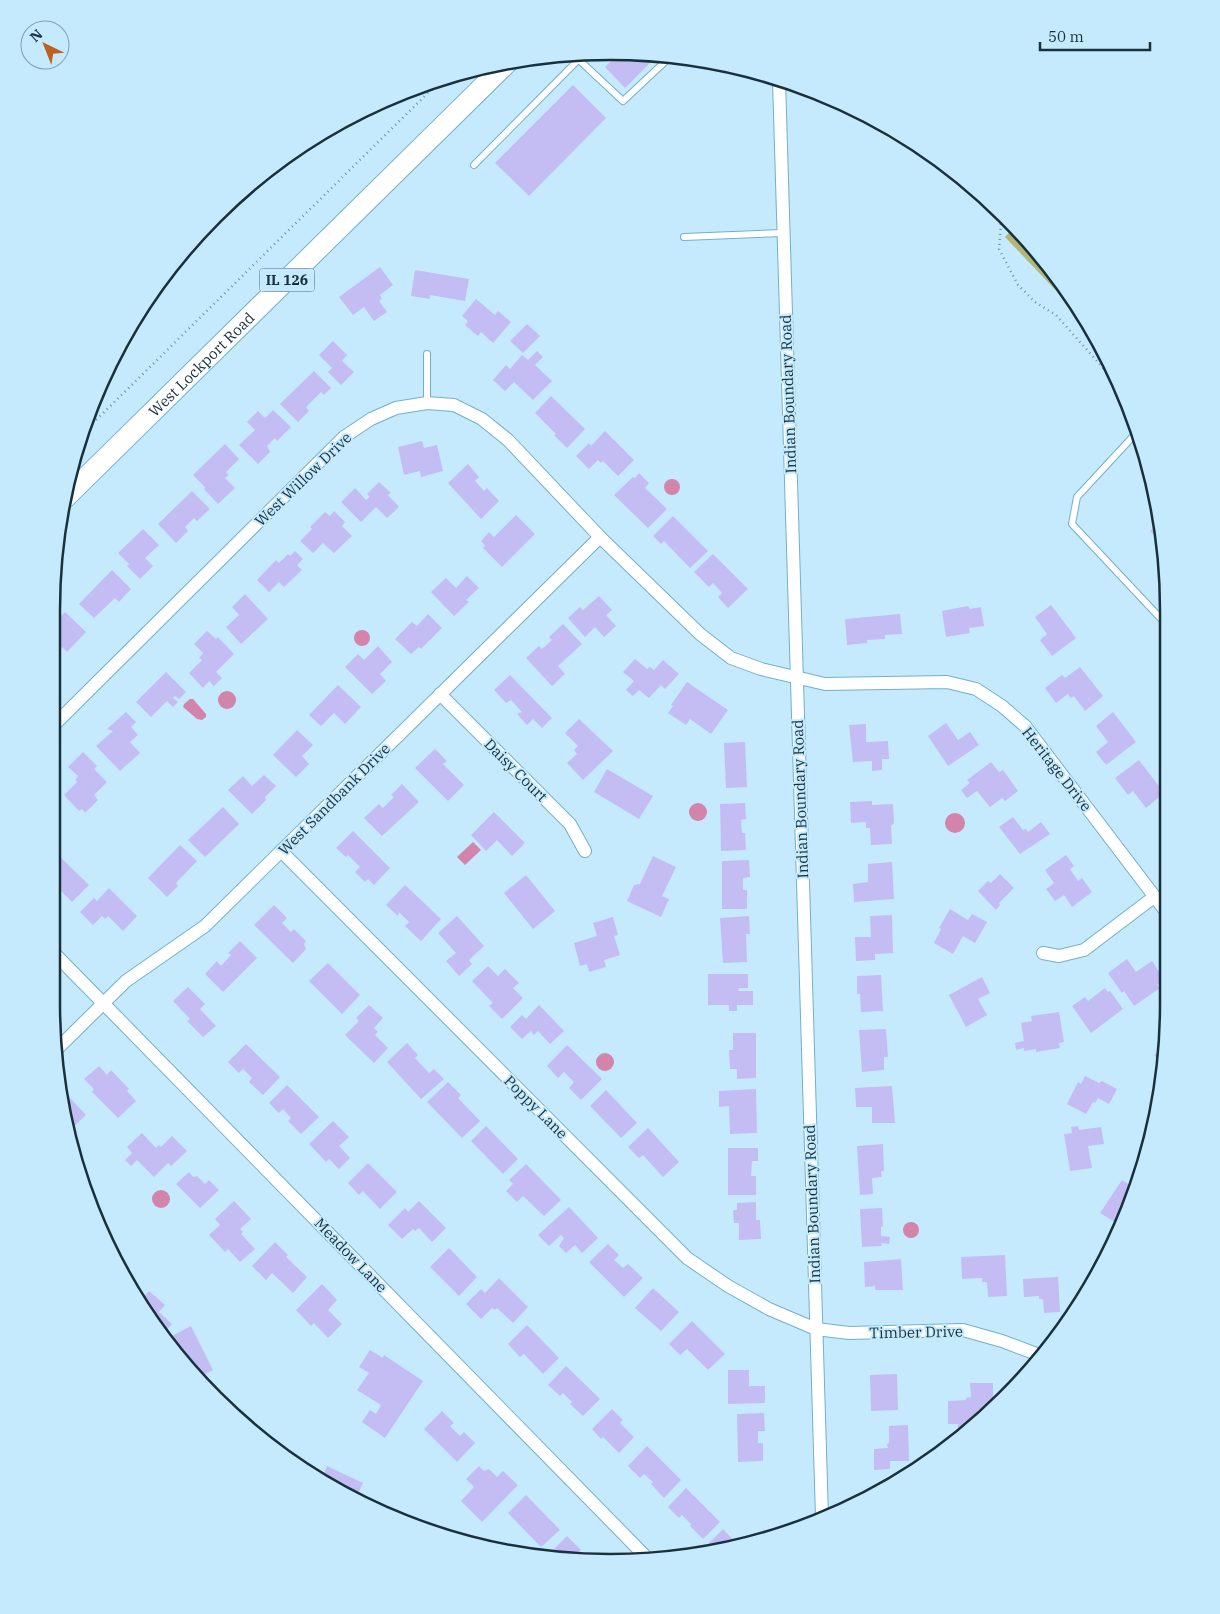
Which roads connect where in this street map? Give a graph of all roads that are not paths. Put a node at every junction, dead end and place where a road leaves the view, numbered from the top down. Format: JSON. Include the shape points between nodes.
{"nodes":[{"id":1,"x":576,"y":61,"type":"edge"},
{"id":2,"x":580,"y":61,"type":"edge"},
{"id":3,"x":664,"y":63,"type":"edge"},
{"id":4,"x":498,"y":72,"type":"edge"},
{"id":5,"x":779,"y":87,"type":"edge"},
{"id":6,"x":474,"y":165,"type":"dead end"},
{"id":7,"x":783,"y":233,"type":"junction"},
{"id":8,"x":684,"y":237,"type":"dead end"},
{"id":9,"x":427,"y":354,"type":"dead end"},
{"id":10,"x":426,"y":403,"type":"junction"},
{"id":11,"x":1132,"y":437,"type":"edge"},
{"id":12,"x":74,"y":489,"type":"edge"},
{"id":13,"x":600,"y":537,"type":"junction"},
{"id":14,"x":1160,"y":618,"type":"edge"},
{"id":15,"x":796,"y":679,"type":"junction"},
{"id":16,"x":440,"y":694,"type":"junction"},
{"id":17,"x":60,"y":719,"type":"edge"},
{"id":18,"x":281,"y":851,"type":"junction"},
{"id":19,"x":585,"y":851,"type":"dead end"},
{"id":20,"x":1154,"y":897,"type":"junction"},
{"id":21,"x":1160,"y":904,"type":"edge"},
{"id":22,"x":1043,"y":953,"type":"dead end"},
{"id":23,"x":60,"y":959,"type":"edge"},
{"id":24,"x":104,"y":1003,"type":"junction"},
{"id":25,"x":62,"y":1045,"type":"edge"},
{"id":26,"x":816,"y":1328,"type":"junction"},
{"id":27,"x":1035,"y":1353,"type":"edge"},
{"id":28,"x":822,"y":1511,"type":"edge"},
{"id":29,"x":642,"y":1553,"type":"edge"}],
"edges":[{"from":1,"to":6,"type":"lane"},
{"from":2,"to":3,"type":"lane","via":[[623,101]]},
{"from":4,"to":12,"type":"main road","name":"West Lockport Road","number":"IL 126"},
{"from":5,"to":7,"type":"street","name":"Indian Boundary Road"},
{"from":7,"to":8,"type":"lane"},
{"from":7,"to":15,"type":"street","name":"Indian Boundary Road"},
{"from":9,"to":10,"type":"lane"},
{"from":10,"to":13,"type":"street","name":"West Willow Drive","via":[[454,405],[482,420],[508,440]]},
{"from":10,"to":17,"type":"street","name":"West Willow Drive","via":[[396,408],[344,436]]},
{"from":11,"to":14,"type":"lane","via":[[1077,497],[1072,524]]},
{"from":13,"to":15,"type":"street","name":"West Willow Drive","via":[[700,634],[731,658]]},
{"from":13,"to":16,"type":"street","name":"West Sandbank Drive"},
{"from":15,"to":20,"type":"street","name":"Heritage Drive","via":[[825,684],[947,682],[976,689],[1025,726]]},
{"from":15,"to":26,"type":"street","name":"Indian Boundary Road"},
{"from":16,"to":18,"type":"street","name":"West Sandbank Drive"},
{"from":16,"to":19,"type":"street","name":"Daisy Court","via":[[570,824]]},
{"from":18,"to":24,"type":"street","name":"West Sandbank Drive","via":[[206,926],[126,981]]},
{"from":18,"to":26,"type":"street","name":"Poppy Lane","via":[[687,1258],[769,1309]]},
{"from":20,"to":21,"type":"street","name":"Heritage Drive"},
{"from":20,"to":22,"type":"street","via":[[1084,950],[1059,956]]},
{"from":23,"to":24,"type":"street","name":"Meadow Lane"},
{"from":24,"to":25,"type":"street","name":"West Sandbank Drive"},
{"from":24,"to":29,"type":"street","name":"Meadow Lane"},
{"from":26,"to":27,"type":"street","name":"Timber Drive","via":[[849,1333],[964,1330]]},
{"from":26,"to":28,"type":"street","name":"Indian Boundary Road"}]}
